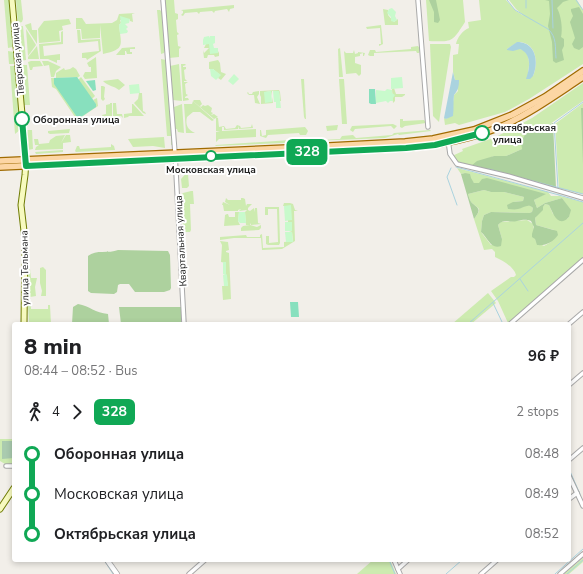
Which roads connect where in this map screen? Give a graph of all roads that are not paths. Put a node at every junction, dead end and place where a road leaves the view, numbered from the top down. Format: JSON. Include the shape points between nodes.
{"nodes":[{"id":1,"x":12,"y":0,"type":"edge"},
{"id":2,"x":163,"y":0,"type":"edge"},
{"id":3,"x":418,"y":0,"type":"edge"},
{"id":4,"x":583,"y":71,"type":"edge"},
{"id":5,"x":583,"y":77,"type":"edge"},
{"id":6,"x":428,"y":127,"type":"dead end"},
{"id":7,"x":448,"y":140,"type":"junction"},
{"id":8,"x":176,"y":155,"type":"junction"},
{"id":9,"x":0,"y":161,"type":"edge"},
{"id":10,"x":26,"y":163,"type":"junction"},
{"id":11,"x":0,"y":166,"type":"edge"},
{"id":12,"x":583,"y":198,"type":"edge"},
{"id":13,"x":583,"y":260,"type":"edge"},
{"id":14,"x":583,"y":312,"type":"edge"},
{"id":15,"x":24,"y":322,"type":"edge"},
{"id":16,"x":184,"y":322,"type":"edge"},
{"id":17,"x":512,"y":322,"type":"edge"},
{"id":18,"x":571,"y":322,"type":"edge"},
{"id":19,"x":583,"y":373,"type":"edge"},
{"id":20,"x":571,"y":384,"type":"edge"},
{"id":21,"x":583,"y":448,"type":"edge"},
{"id":22,"x":571,"y":458,"type":"edge"},
{"id":23,"x":6,"y":466,"type":"dead end"},
{"id":24,"x":12,"y":466,"type":"edge"},
{"id":25,"x":571,"y":480,"type":"edge"},
{"id":26,"x":12,"y":491,"type":"edge"},
{"id":27,"x":577,"y":492,"type":"junction"},
{"id":28,"x":583,"y":494,"type":"edge"},
{"id":29,"x":571,"y":497,"type":"edge"},
{"id":30,"x":579,"y":498,"type":"junction"},
{"id":31,"x":583,"y":506,"type":"edge"},
{"id":32,"x":0,"y":509,"type":"edge"},
{"id":33,"x":583,"y":554,"type":"edge"},
{"id":34,"x":108,"y":562,"type":"edge"},
{"id":35,"x":203,"y":562,"type":"edge"},
{"id":36,"x":395,"y":562,"type":"edge"},
{"id":37,"x":406,"y":562,"type":"edge"},
{"id":38,"x":495,"y":562,"type":"edge"},
{"id":39,"x":398,"y":569,"type":"junction"},
{"id":40,"x":116,"y":574,"type":"edge"},
{"id":41,"x":189,"y":574,"type":"edge"},
{"id":42,"x":400,"y":574,"type":"edge"},
{"id":43,"x":481,"y":574,"type":"edge"},
{"id":44,"x":560,"y":574,"type":"edge"}],
"edges":[{"from":1,"to":10,"type":"main road","name":"Тверская улица"},
{"from":2,"to":8,"type":"street"},
{"from":3,"to":6,"type":"street"},
{"from":4,"to":7,"type":"main road","via":[[545,97],[512,115]]},
{"from":5,"to":7,"type":"main road","via":[[515,120],[482,133]]},
{"from":7,"to":8,"type":"main road","via":[[435,145],[406,148]]},
{"from":7,"to":12,"type":"street","via":[[450,154],[458,164]]},
{"from":8,"to":10,"type":"main road"},
{"from":8,"to":16,"type":"street","name":"Квартальная улица"},
{"from":9,"to":10,"type":"main road"},
{"from":10,"to":11,"type":"main road"},
{"from":10,"to":15,"type":"main road","name":"улица Тельмана","via":[[21,205],[26,246]]},
{"from":13,"to":17,"type":"street"},
{"from":14,"to":18,"type":"street"},
{"from":19,"to":20,"type":"street"},
{"from":21,"to":22,"type":"street"},
{"from":23,"to":24,"type":"street"},
{"from":25,"to":27,"type":"street"},
{"from":26,"to":32,"type":"main road"},
{"from":27,"to":29,"type":"street"},
{"from":27,"to":30,"type":"street"},
{"from":28,"to":30,"type":"street"},
{"from":30,"to":31,"type":"street"},
{"from":33,"to":44,"type":"street"},
{"from":34,"to":40,"type":"street"},
{"from":35,"to":41,"type":"street"},
{"from":36,"to":39,"type":"street"},
{"from":37,"to":39,"type":"street"},
{"from":38,"to":43,"type":"street"},
{"from":39,"to":42,"type":"street"}]}
